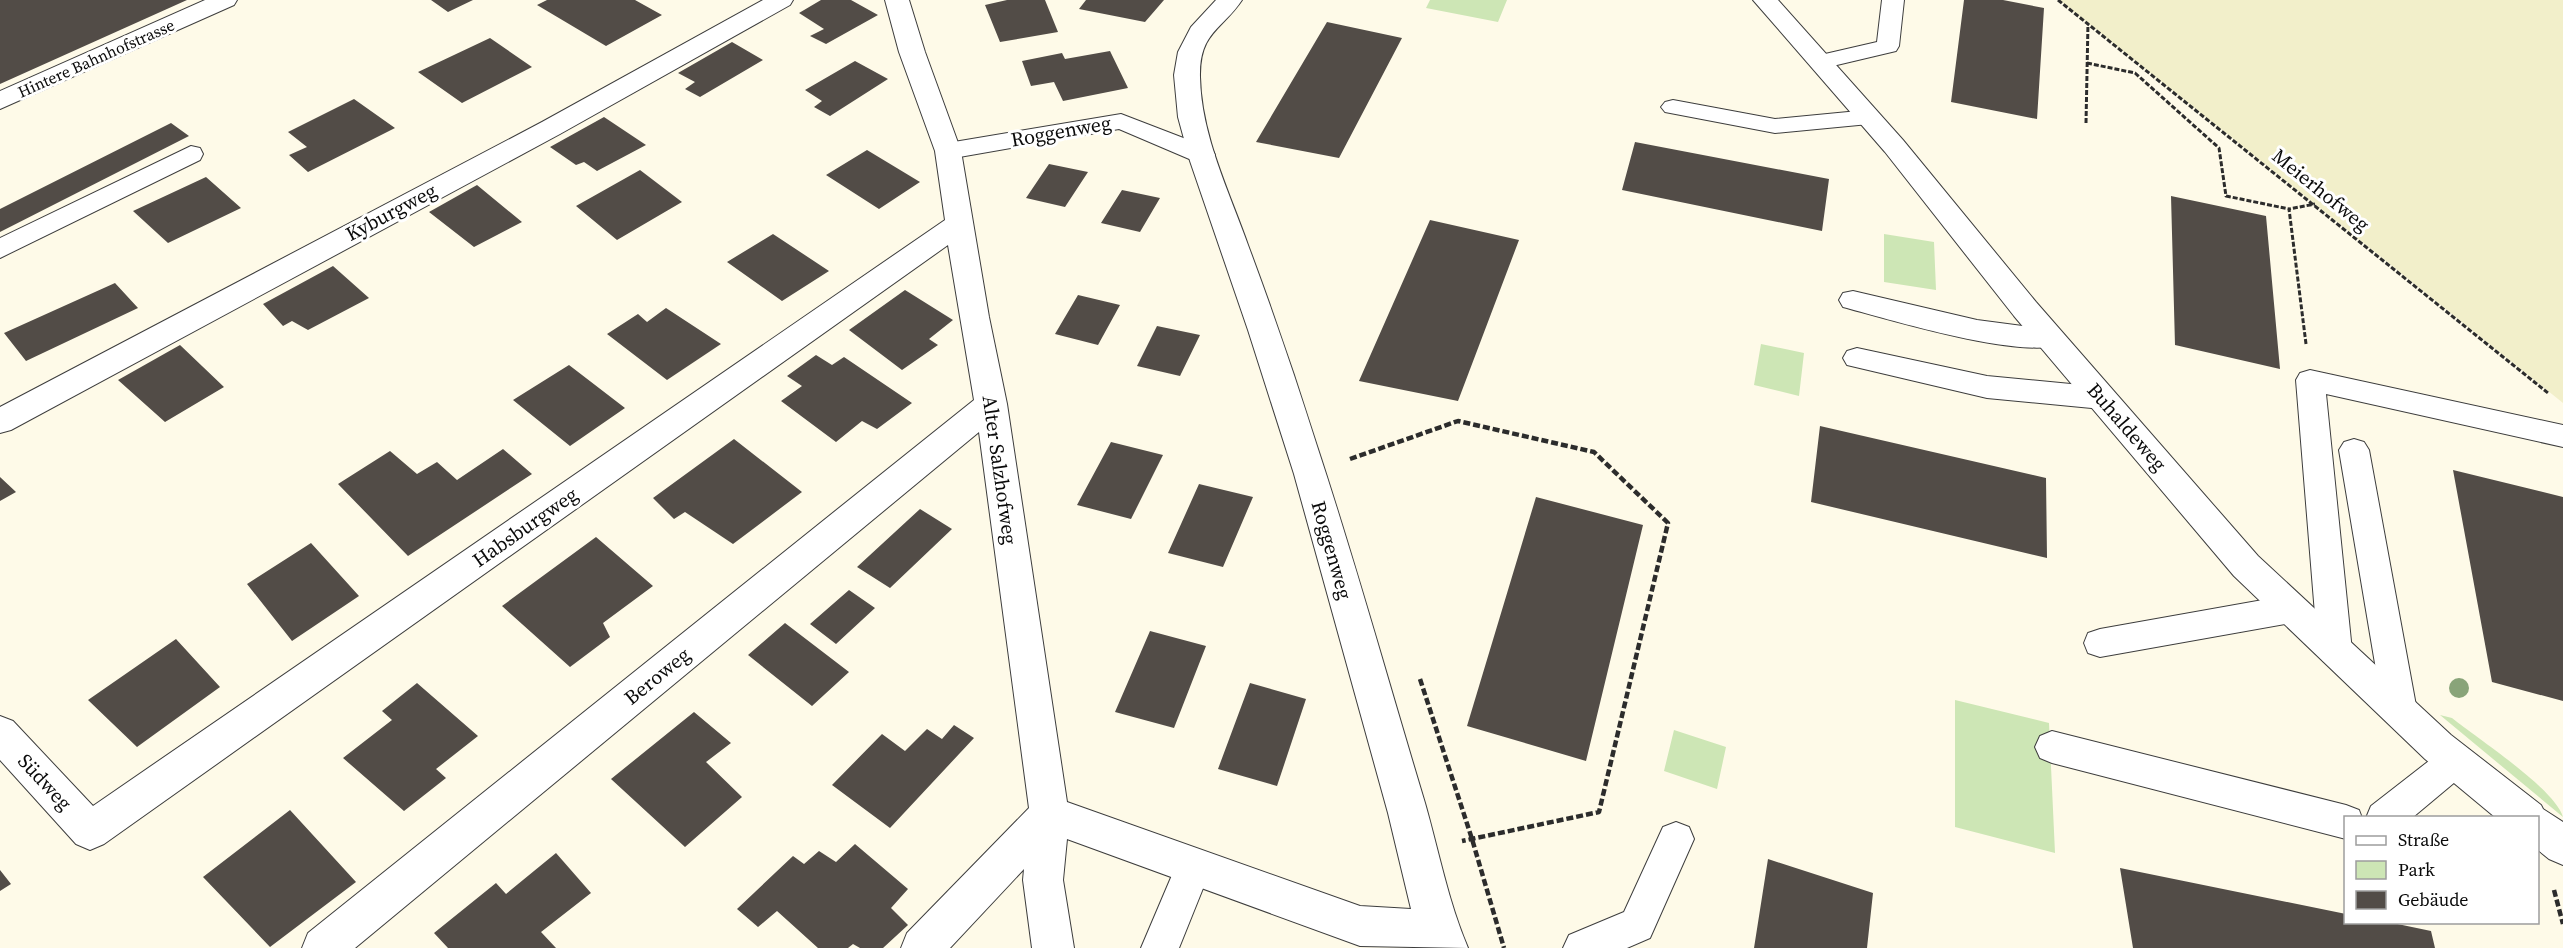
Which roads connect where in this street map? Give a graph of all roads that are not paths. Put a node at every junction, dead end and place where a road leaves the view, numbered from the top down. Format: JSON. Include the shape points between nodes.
{"nodes":[{"id":1,"x":225,"y":0,"type":"edge"},
{"id":2,"x":781,"y":0,"type":"edge"},
{"id":3,"x":897,"y":0,"type":"edge"},
{"id":4,"x":1230,"y":0,"type":"edge"},
{"id":5,"x":1765,"y":0,"type":"edge"},
{"id":6,"x":1893,"y":0,"type":"edge"},
{"id":7,"x":1820,"y":62,"type":"junction"},
{"id":8,"x":0,"y":101,"type":"edge"},
{"id":9,"x":1673,"y":107,"type":"dead end"},
{"id":10,"x":1869,"y":117,"type":"junction"},
{"id":11,"x":948,"y":151,"type":"junction"},
{"id":12,"x":191,"y":154,"type":"dead end"},
{"id":13,"x":1203,"y":155,"type":"junction"},
{"id":14,"x":960,"y":223,"type":"junction"},
{"id":15,"x":0,"y":249,"type":"edge"},
{"id":16,"x":1853,"y":300,"type":"dead end"},
{"id":17,"x":2050,"y":338,"type":"junction"},
{"id":18,"x":1857,"y":358,"type":"dead end"},
{"id":19,"x":2102,"y":398,"type":"junction"},
{"id":20,"x":991,"y":404,"type":"junction"},
{"id":21,"x":0,"y":421,"type":"edge"},
{"id":22,"x":2563,"y":436,"type":"edge"},
{"id":23,"x":2354,"y":450,"type":"dead end"},
{"id":24,"x":2291,"y":609,"type":"junction"},
{"id":25,"x":2100,"y":643,"type":"dead end"},
{"id":26,"x":2335,"y":651,"type":"junction"},
{"id":27,"x":2400,"y":711,"type":"junction"},
{"id":28,"x":0,"y":733,"type":"edge"},
{"id":29,"x":2052,"y":747,"type":"dead end"},
{"id":30,"x":2455,"y":761,"type":"junction"},
{"id":31,"x":1049,"y":814,"type":"junction"},
{"id":32,"x":2386,"y":816,"type":"edge"},
{"id":33,"x":2524,"y":816,"type":"edge"},
{"id":34,"x":2344,"y":821,"type":"edge"},
{"id":35,"x":2539,"y":827,"type":"edge"},
{"id":36,"x":90,"y":831,"type":"joint"},
{"id":37,"x":1676,"y":839,"type":"dead end"},
{"id":38,"x":2563,"y":846,"type":"edge"},
{"id":39,"x":1194,"y":866,"type":"junction"},
{"id":40,"x":1443,"y":940,"type":"edge"},
{"id":41,"x":323,"y":948,"type":"edge"},
{"id":42,"x":922,"y":948,"type":"edge"},
{"id":43,"x":1053,"y":948,"type":"edge"},
{"id":44,"x":1160,"y":948,"type":"edge"},
{"id":45,"x":1582,"y":948,"type":"edge"}],
"edges":[{"from":1,"to":8,"type":"street","name":"Hintere Bahnhofstrasse"},
{"from":2,"to":21,"type":"street","name":"Kyburgweg"},
{"from":3,"to":11,"type":"street","name":"Alter Salzhofweg"},
{"from":4,"to":13,"type":"street","name":"Roggenweg","via":[[1211,16],[1194,39],[1186,74]]},
{"from":5,"to":7,"type":"street","name":"Buhaldeweg"},
{"from":6,"to":7,"type":"lane","via":[[1888,46]]},
{"from":7,"to":10,"type":"street","name":"Buhaldeweg"},
{"from":9,"to":10,"type":"lane","via":[[1774,126]]},
{"from":10,"to":17,"type":"street","name":"Buhaldeweg"},
{"from":11,"to":13,"type":"lane","name":"Roggenweg","via":[[1121,121]]},
{"from":11,"to":14,"type":"street","name":"Alter Salzhofweg"},
{"from":12,"to":15,"type":"lane"},
{"from":13,"to":40,"type":"street","name":"Roggenweg","via":[[1310,474]]},
{"from":14,"to":20,"type":"street","name":"Alter Salzhofweg"},
{"from":14,"to":36,"type":"street","name":"Habsburgweg"},
{"from":16,"to":17,"type":"lane","via":[[1984,330]]},
{"from":17,"to":19,"type":"street","name":"Buhaldeweg"},
{"from":18,"to":19,"type":"lane","via":[[1987,387]]},
{"from":19,"to":24,"type":"street","name":"Buhaldeweg","via":[[2246,566]]},
{"from":20,"to":31,"type":"street","name":"Alter Salzhofweg"},
{"from":20,"to":41,"type":"street","name":"Beroweg"},
{"from":22,"to":26,"type":"lane","via":[[2310,380]]},
{"from":23,"to":27,"type":"lane"},
{"from":24,"to":25,"type":"lane"},
{"from":24,"to":26,"type":"street","name":"Buhaldeweg"},
{"from":26,"to":27,"type":"street","name":"Buhaldeweg"},
{"from":27,"to":30,"type":"street","name":"Buhaldeweg"},
{"from":28,"to":36,"type":"street","name":"Südweg"},
{"from":29,"to":34,"type":"lane"},
{"from":30,"to":32,"type":"lane"},
{"from":30,"to":33,"type":"street","name":"Buhaldeweg"},
{"from":31,"to":39,"type":"street"},
{"from":31,"to":42,"type":"street"},
{"from":31,"to":43,"type":"street","name":"Alter Salzhofweg","via":[[1043,880]]},
{"from":35,"to":38,"type":"street"},
{"from":37,"to":45,"type":"lane","via":[[1637,925]]},
{"from":39,"to":40,"type":"street","via":[[1360,926]]},
{"from":39,"to":44,"type":"lane"}]}
